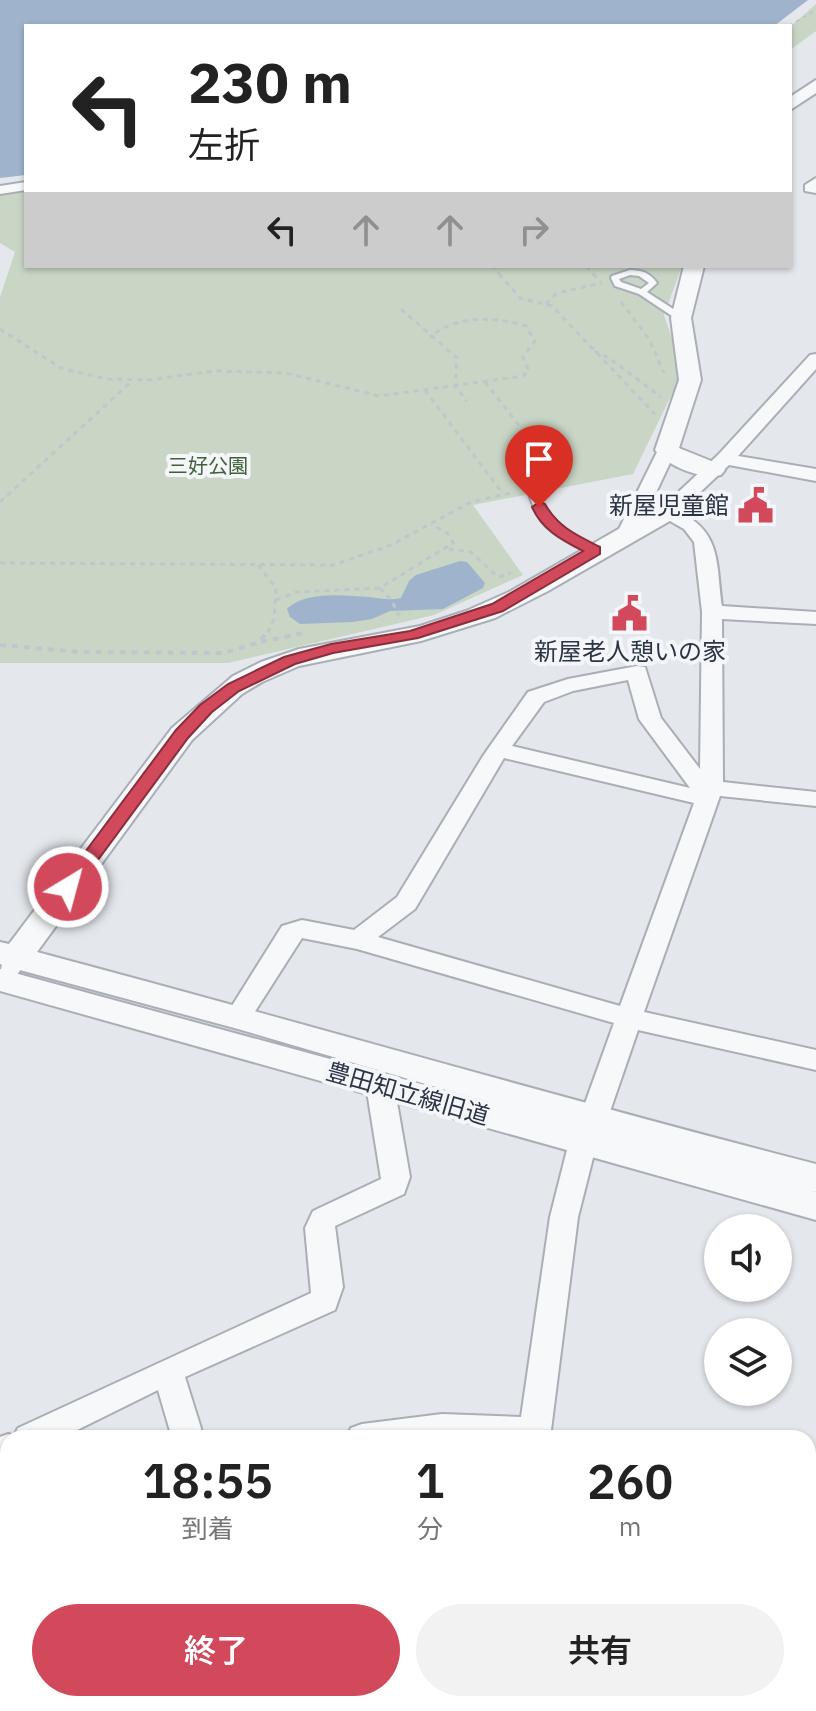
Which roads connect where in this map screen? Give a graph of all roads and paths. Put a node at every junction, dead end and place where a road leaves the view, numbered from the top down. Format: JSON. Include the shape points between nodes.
{"nodes":[{"id":1,"x":816,"y":10,"type":"edge"},
{"id":2,"x":792,"y":24,"type":"edge"},
{"id":3,"x":813,"y":90,"type":"edge"},
{"id":4,"x":792,"y":104,"type":"edge"},
{"id":5,"x":816,"y":182,"type":"edge"},
{"id":6,"x":24,"y":186,"type":"edge"},
{"id":7,"x":816,"y":189,"type":"edge"},
{"id":8,"x":0,"y":190,"type":"edge"},
{"id":9,"x":494,"y":268,"type":"edge"},
{"id":10,"x":593,"y":268,"type":"edge"},
{"id":11,"x":694,"y":268,"type":"edge"},
{"id":12,"x":602,"y":283,"type":"junction"},
{"id":13,"x":610,"y":291,"type":"dead end"},
{"id":14,"x":642,"y":292,"type":"dead end"},
{"id":15,"x":620,"y":301,"type":"dead end"},
{"id":16,"x":546,"y":304,"type":"junction"},
{"id":17,"x":401,"y":309,"type":"dead end"},
{"id":18,"x":681,"y":318,"type":"junction"},
{"id":19,"x":0,"y":329,"type":"edge"},
{"id":20,"x":430,"y":337,"type":"junction"},
{"id":21,"x":594,"y":351,"type":"junction"},
{"id":22,"x":816,"y":359,"type":"edge"},
{"id":23,"x":665,"y":375,"type":"dead end"},
{"id":24,"x":134,"y":380,"type":"junction"},
{"id":25,"x":485,"y":382,"type":"junction"},
{"id":26,"x":455,"y":386,"type":"junction"},
{"id":27,"x":425,"y":390,"type":"junction"},
{"id":28,"x":667,"y":395,"type":"dead end"},
{"id":29,"x":467,"y":401,"type":"dead end"},
{"id":30,"x":671,"y":442,"type":"junction"},
{"id":31,"x":719,"y":464,"type":"junction"},
{"id":32,"x":816,"y":475,"type":"edge"},
{"id":33,"x":532,"y":489,"type":"junction"},
{"id":34,"x":503,"y":494,"type":"junction"},
{"id":35,"x":0,"y":502,"type":"edge"},
{"id":36,"x":666,"y":513,"type":"junction"},
{"id":37,"x":430,"y":524,"type":"junction"},
{"id":38,"x":628,"y":531,"type":"junction"},
{"id":39,"x":447,"y":549,"type":"junction"},
{"id":40,"x":594,"y":551,"type":"junction"},
{"id":41,"x":0,"y":563,"type":"edge"},
{"id":42,"x":258,"y":565,"type":"junction"},
{"id":43,"x":511,"y":573,"type":"dead end"},
{"id":44,"x":380,"y":588,"type":"junction"},
{"id":45,"x":276,"y":600,"type":"junction"},
{"id":46,"x":396,"y":611,"type":"dead end"},
{"id":47,"x":712,"y":612,"type":"junction"},
{"id":48,"x":816,"y":618,"type":"edge"},
{"id":49,"x":0,"y":645,"type":"edge"},
{"id":50,"x":499,"y":750,"type":"junction"},
{"id":51,"x":708,"y":794,"type":"junction"},
{"id":52,"x":816,"y":799,"type":"edge"},
{"id":53,"x":358,"y":940,"type":"junction"},
{"id":54,"x":3,"y":970,"type":"edge"},
{"id":55,"x":238,"y":1017,"type":"junction"},
{"id":56,"x":629,"y":1018,"type":"junction"},
{"id":57,"x":816,"y":1060,"type":"edge"},
{"id":58,"x":380,"y":1085,"type":"junction"},
{"id":59,"x":588,"y":1131,"type":"junction"},
{"id":60,"x":816,"y":1178,"type":"edge"},
{"id":61,"x":816,"y":1206,"type":"edge"},
{"id":62,"x":168,"y":1371,"type":"junction"},
{"id":63,"x":46,"y":1430,"type":"edge"},
{"id":64,"x":186,"y":1430,"type":"edge"},
{"id":65,"x":426,"y":1430,"type":"edge"},
{"id":66,"x":473,"y":1430,"type":"edge"},
{"id":67,"x":536,"y":1430,"type":"edge"}],
"edges":[{"from":1,"to":2,"type":"path"},
{"from":3,"to":4,"type":"street"},
{"from":5,"to":7,"type":"street","via":[[810,188]]},
{"from":6,"to":8,"type":"street"},
{"from":9,"to":16,"type":"path","via":[[520,298]]},
{"from":10,"to":12,"type":"path","via":[[588,269]]},
{"from":11,"to":18,"type":"street"},
{"from":12,"to":13,"type":"path"},
{"from":12,"to":16,"type":"path","via":[[557,293]]},
{"from":14,"to":18,"type":"lane"},
{"from":15,"to":23,"type":"path","via":[[649,339]]},
{"from":16,"to":21,"type":"path"},
{"from":17,"to":20,"type":"path"},
{"from":18,"to":30,"type":"street","via":[[690,380]]},
{"from":19,"to":24,"type":"path","via":[[61,368]]},
{"from":20,"to":25,"type":"path","via":[[445,326],[492,319],[526,326],[535,341],[523,357],[529,371]]},
{"from":20,"to":26,"type":"path","via":[[457,358]]},
{"from":21,"to":28,"type":"path","via":[[652,393]]},
{"from":21,"to":30,"type":"path"},
{"from":22,"to":31,"type":"street"},
{"from":24,"to":27,"type":"path","via":[[215,371],[275,372],[379,396]]},
{"from":24,"to":35,"type":"path"},
{"from":25,"to":26,"type":"path"},
{"from":25,"to":33,"type":"path","via":[[547,461],[531,464],[549,486]]},
{"from":26,"to":27,"type":"path"},
{"from":26,"to":29,"type":"path"},
{"from":27,"to":34,"type":"path"},
{"from":30,"to":31,"type":"street","via":[[676,457]]},
{"from":30,"to":38,"type":"street"},
{"from":31,"to":32,"type":"street"},
{"from":31,"to":36,"type":"street"},
{"from":33,"to":34,"type":"path"},
{"from":33,"to":40,"type":"lane","via":[[544,518]]},
{"from":34,"to":37,"type":"path","via":[[471,502]]},
{"from":36,"to":38,"type":"street"},
{"from":36,"to":47,"type":"street","via":[[700,533]]},
{"from":37,"to":39,"type":"path","via":[[448,534],[453,543]]},
{"from":37,"to":42,"type":"path","via":[[363,557],[333,565]]},
{"from":38,"to":40,"type":"street"},
{"from":39,"to":43,"type":"path","via":[[474,551],[498,577]]},
{"from":39,"to":44,"type":"path"},
{"from":40,"to":54,"type":"street","via":[[498,607],[413,635],[290,660],[233,687],[182,734]]},
{"from":41,"to":42,"type":"path"},
{"from":42,"to":45,"type":"path","via":[[276,588]]},
{"from":44,"to":45,"type":"path","via":[[297,592]]},
{"from":44,"to":46,"type":"path"},
{"from":45,"to":49,"type":"path","via":[[270,632],[233,652],[77,652]]},
{"from":47,"to":48,"type":"street"},
{"from":47,"to":51,"type":"street"},
{"from":50,"to":51,"type":"street"},
{"from":50,"to":51,"type":"street","via":[[536,697],[637,672],[650,719]]},
{"from":50,"to":53,"type":"street","via":[[406,903]]},
{"from":51,"to":52,"type":"street"},
{"from":51,"to":56,"type":"street"},
{"from":53,"to":55,"type":"street","via":[[302,929],[291,932]]},
{"from":53,"to":56,"type":"street"},
{"from":54,"to":55,"type":"street","name":"豊田知立線旧道"},
{"from":54,"to":58,"type":"street","name":"豊田知立線旧道"},
{"from":55,"to":59,"type":"street","name":"豊田知立線旧道"},
{"from":56,"to":57,"type":"street"},
{"from":56,"to":59,"type":"street"},
{"from":58,"to":59,"type":"street","name":"豊田知立線旧道"},
{"from":58,"to":62,"type":"street","via":[[394,1186],[323,1219],[328,1287],[324,1301]]},
{"from":59,"to":60,"type":"street","name":"豊田知立線旧道"},
{"from":59,"to":61,"type":"street","name":"豊田知立線旧道"},
{"from":59,"to":67,"type":"street","via":[[564,1217]]},
{"from":62,"to":63,"type":"street"},
{"from":62,"to":64,"type":"street"},
{"from":65,"to":66,"type":"street"}]}
